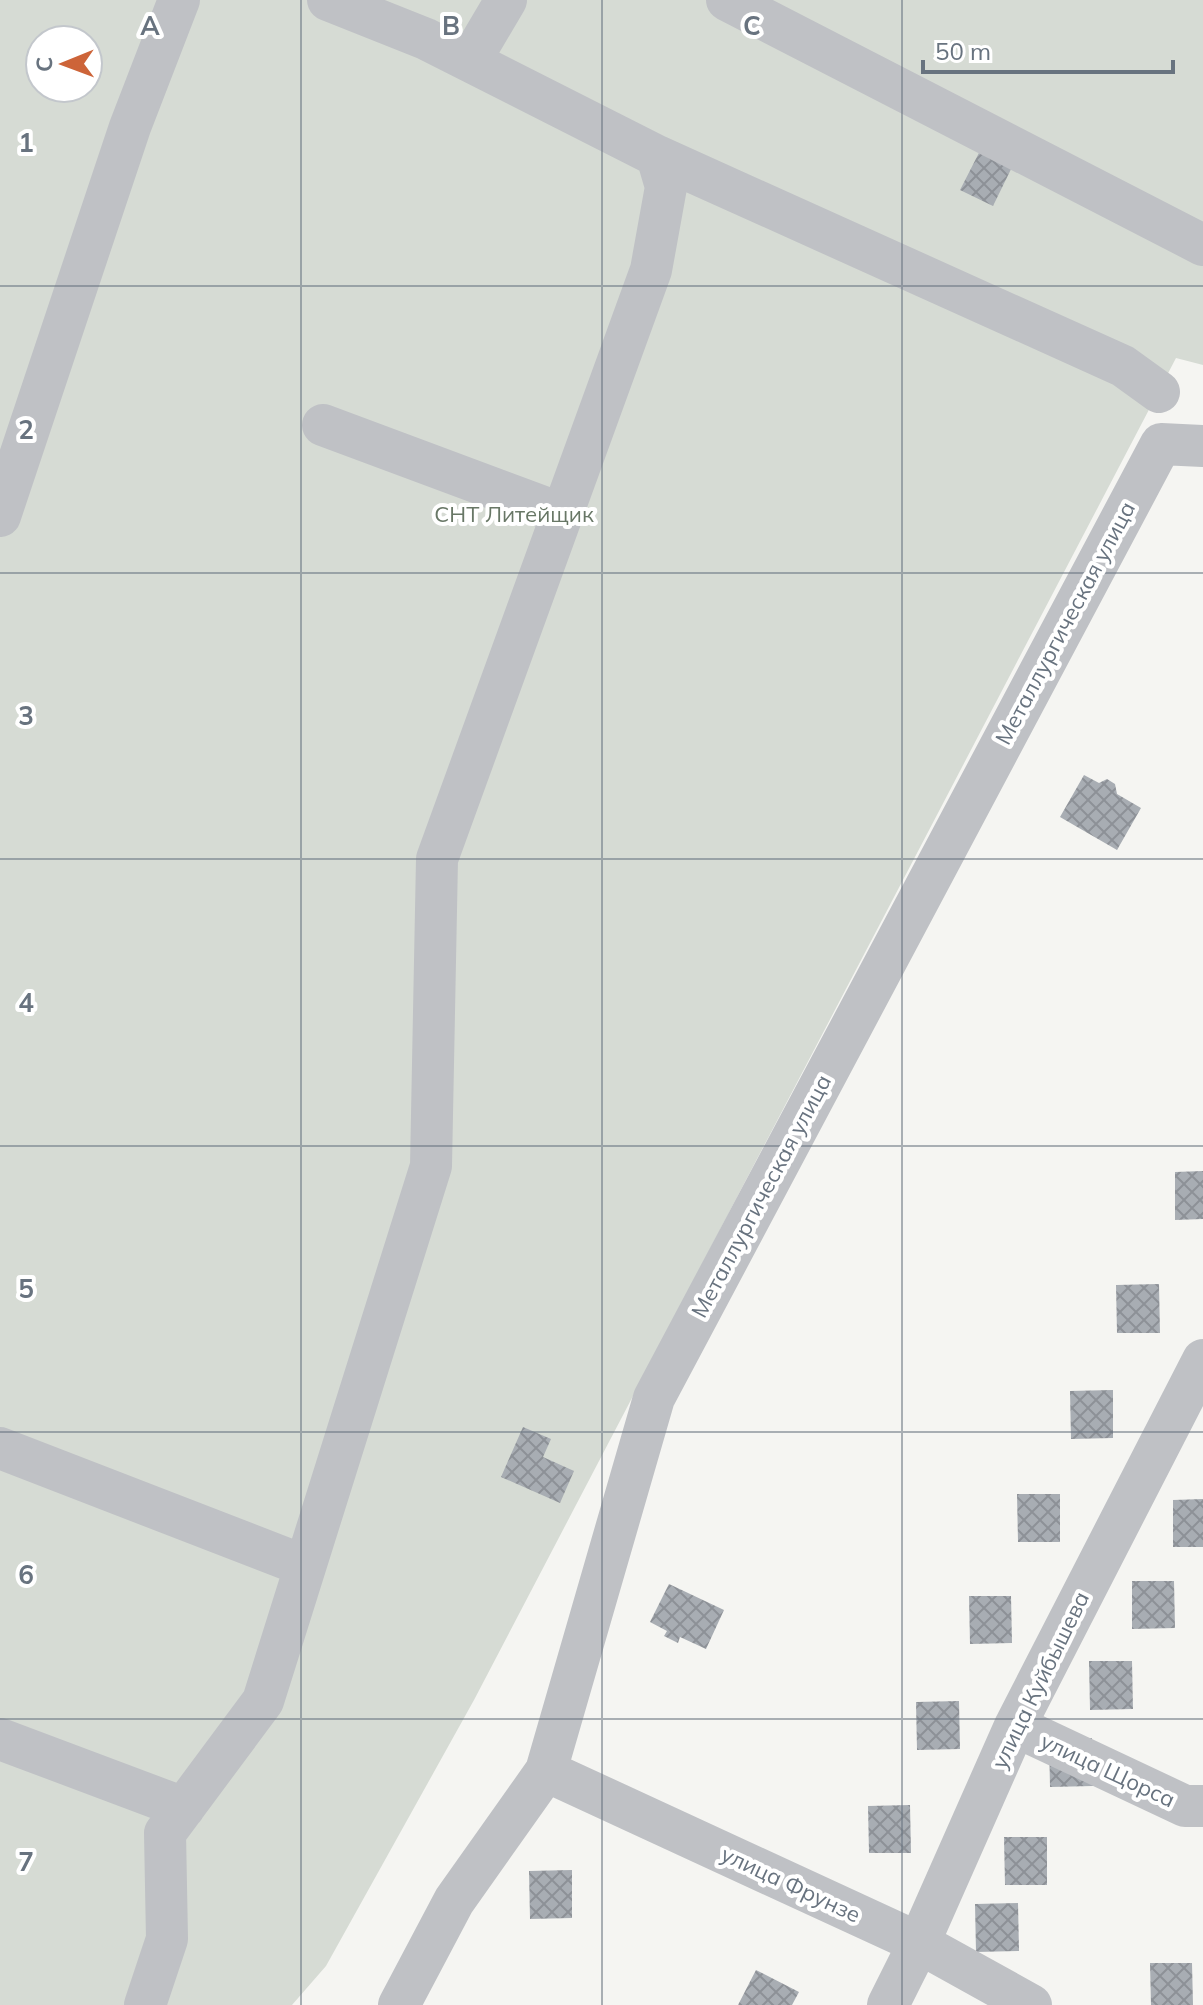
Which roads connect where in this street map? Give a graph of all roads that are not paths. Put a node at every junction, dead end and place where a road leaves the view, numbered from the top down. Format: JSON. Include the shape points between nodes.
{"nodes":[{"id":1,"x":179,"y":0,"type":"edge"},
{"id":2,"x":328,"y":0,"type":"edge"},
{"id":3,"x":506,"y":0,"type":"edge"},
{"id":4,"x":727,"y":0,"type":"edge"},
{"id":5,"x":470,"y":61,"type":"junction"},
{"id":6,"x":657,"y":156,"type":"junction"},
{"id":7,"x":1203,"y":245,"type":"edge"},
{"id":8,"x":1159,"y":392,"type":"dead end"},
{"id":9,"x":323,"y":425,"type":"dead end"},
{"id":10,"x":1203,"y":446,"type":"edge"},
{"id":11,"x":562,"y":514,"type":"junction"},
{"id":12,"x":0,"y":516,"type":"edge"},
{"id":13,"x":1202,"y":1364,"type":"edge"},
{"id":14,"x":0,"y":1448,"type":"edge"},
{"id":15,"x":305,"y":1566,"type":"junction"},
{"id":16,"x":1015,"y":1726,"type":"junction"},
{"id":17,"x":0,"y":1739,"type":"edge"},
{"id":18,"x":546,"y":1771,"type":"junction"},
{"id":19,"x":1203,"y":1806,"type":"edge"},
{"id":20,"x":184,"y":1808,"type":"junction"},
{"id":21,"x":919,"y":1943,"type":"junction"},
{"id":22,"x":145,"y":2005,"type":"edge"},
{"id":23,"x":399,"y":2005,"type":"edge"},
{"id":24,"x":888,"y":2005,"type":"edge"},
{"id":25,"x":1031,"y":2005,"type":"edge"}],
"edges":[{"from":1,"to":12,"type":"street","via":[[130,127]]},
{"from":2,"to":5,"type":"street"},
{"from":3,"to":5,"type":"street"},
{"from":4,"to":7,"type":"street"},
{"from":5,"to":6,"type":"street"},
{"from":6,"to":8,"type":"street","via":[[1123,366]]},
{"from":6,"to":11,"type":"street","via":[[666,187],[651,270]]},
{"from":9,"to":11,"type":"street"},
{"from":10,"to":18,"type":"street","name":"Металлургическая улица","via":[[1161,444],[654,1398]]},
{"from":11,"to":15,"type":"street","via":[[437,859],[431,1166]]},
{"from":13,"to":16,"type":"street","name":"улица Куйбышева"},
{"from":14,"to":15,"type":"street"},
{"from":15,"to":20,"type":"street","via":[[263,1701]]},
{"from":16,"to":19,"type":"street","name":"улица Щорса","via":[[1185,1806]]},
{"from":16,"to":21,"type":"street","name":"улица Куйбышева"},
{"from":17,"to":20,"type":"street"},
{"from":18,"to":21,"type":"street","name":"улица Фрунзе"},
{"from":18,"to":23,"type":"street","name":"Металлургическая улица","via":[[454,1901]]},
{"from":20,"to":22,"type":"street","via":[[165,1833],[167,1939]]},
{"from":21,"to":24,"type":"street","name":"улица Куйбышева"},
{"from":21,"to":25,"type":"street","name":"улица Фрунзе"}]}
